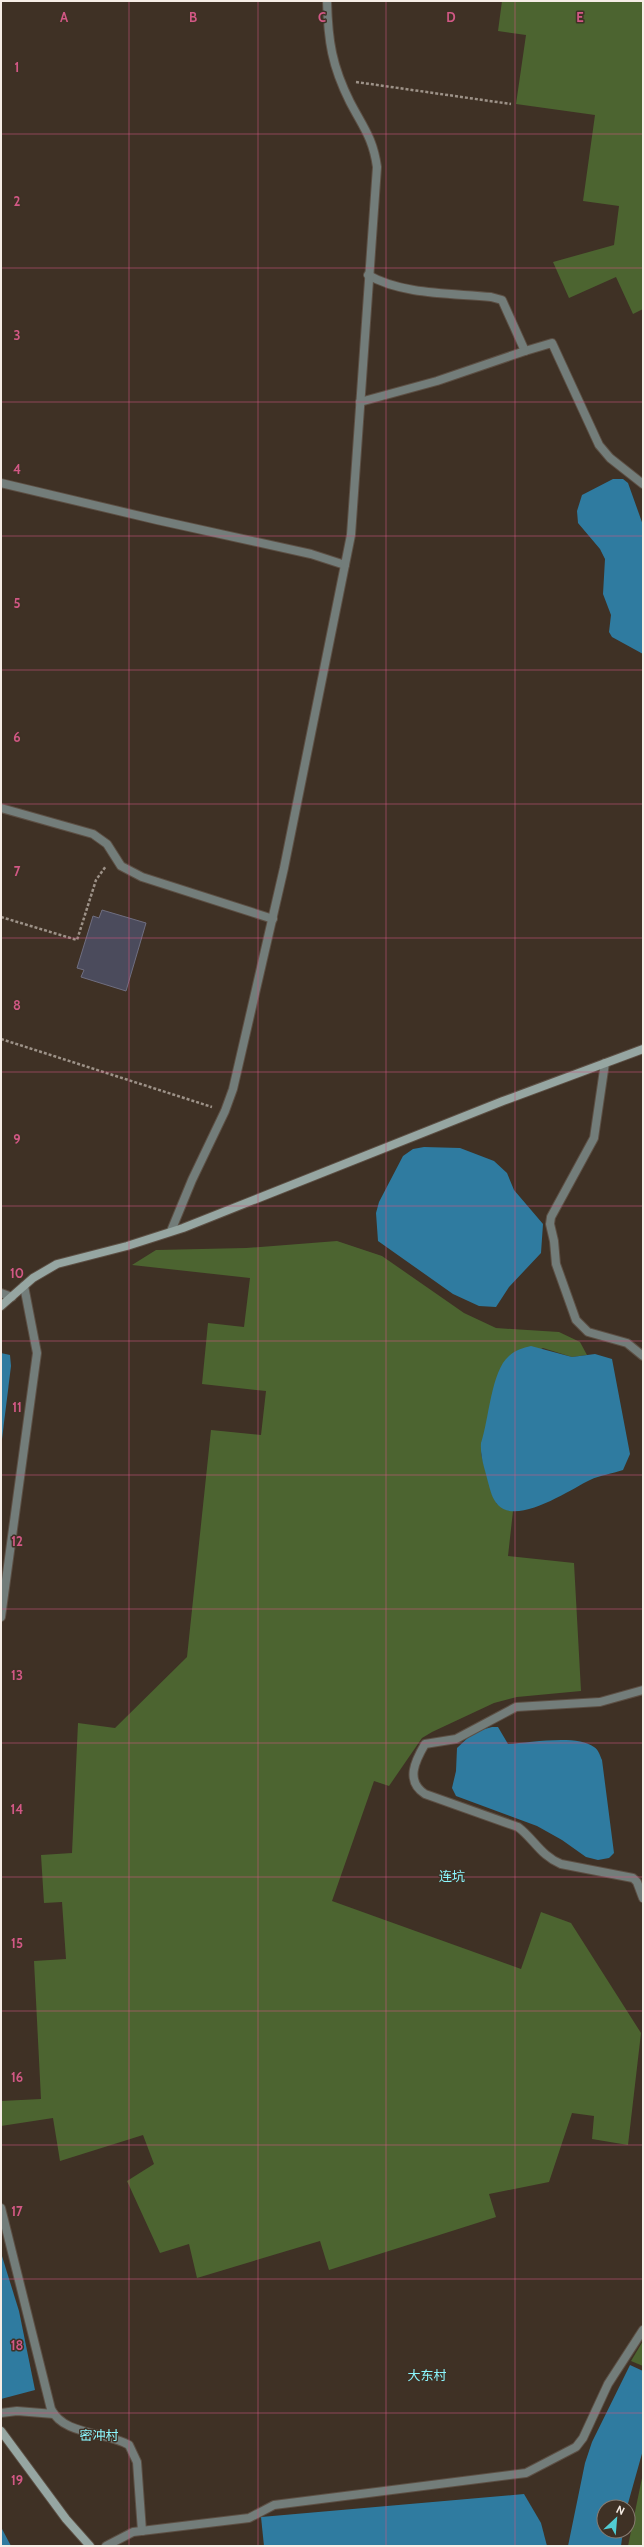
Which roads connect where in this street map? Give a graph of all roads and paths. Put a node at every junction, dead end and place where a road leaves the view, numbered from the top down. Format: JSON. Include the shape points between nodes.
{"nodes":[{"id":1,"x":327,"y":1,"type":"edge"},
{"id":2,"x":342,"y":80,"type":"junction"},
{"id":3,"x":511,"y":104,"type":"dead end"},
{"id":4,"x":368,"y":275,"type":"junction"},
{"id":5,"x":525,"y":351,"type":"junction"},
{"id":6,"x":360,"y":402,"type":"junction"},
{"id":7,"x":1,"y":483,"type":"edge"},
{"id":8,"x":643,"y":484,"type":"edge"},
{"id":9,"x":345,"y":565,"type":"junction"},
{"id":10,"x":1,"y":808,"type":"edge"},
{"id":11,"x":114,"y":856,"type":"junction"},
{"id":12,"x":1,"y":918,"type":"edge"},
{"id":13,"x":273,"y":918,"type":"junction"},
{"id":14,"x":1,"y":1039,"type":"edge"},
{"id":15,"x":643,"y":1049,"type":"edge"},
{"id":16,"x":604,"y":1063,"type":"junction"},
{"id":17,"x":225,"y":1111,"type":"junction"},
{"id":18,"x":171,"y":1231,"type":"junction"},
{"id":19,"x":24,"y":1286,"type":"junction"},
{"id":20,"x":1,"y":1294,"type":"edge"},
{"id":21,"x":12,"y":1297,"type":"junction"},
{"id":22,"x":1,"y":1306,"type":"edge"},
{"id":23,"x":643,"y":1356,"type":"edge"},
{"id":24,"x":1,"y":1617,"type":"edge"},
{"id":25,"x":643,"y":1690,"type":"edge"},
{"id":26,"x":643,"y":1898,"type":"edge"},
{"id":27,"x":1,"y":2208,"type":"edge"},
{"id":28,"x":643,"y":2330,"type":"edge"},
{"id":29,"x":1,"y":2413,"type":"edge"},
{"id":30,"x":54,"y":2414,"type":"junction"},
{"id":31,"x":1,"y":2431,"type":"edge"},
{"id":32,"x":142,"y":2531,"type":"junction"},
{"id":33,"x":90,"y":2546,"type":"edge"},
{"id":34,"x":106,"y":2546,"type":"edge"}],
"edges":[{"from":1,"to":2,"type":"street","via":[[331,54]]},
{"from":2,"to":3,"type":"path"},
{"from":2,"to":4,"type":"street","via":[[350,102],[370,137],[375,154],[375,202]]},
{"from":4,"to":5,"type":"street","via":[[380,282],[410,289],[502,300]]},
{"from":4,"to":6,"type":"street"},
{"from":5,"to":6,"type":"street","via":[[437,381]]},
{"from":5,"to":8,"type":"street","via":[[552,343],[599,445],[610,458]]},
{"from":6,"to":9,"type":"street","via":[[351,535]]},
{"from":7,"to":9,"type":"street","via":[[311,554]]},
{"from":9,"to":13,"type":"street"},
{"from":10,"to":11,"type":"street","via":[[93,834],[107,844]]},
{"from":11,"to":12,"type":"path","via":[[96,880],[77,940]]},
{"from":11,"to":13,"type":"street","via":[[121,866],[142,877]]},
{"from":13,"to":17,"type":"street","via":[[233,1089]]},
{"from":14,"to":17,"type":"path"},
{"from":15,"to":16,"type":"street"},
{"from":16,"to":18,"type":"street"},
{"from":16,"to":23,"type":"street","via":[[594,1138],[550,1224],[556,1264],[576,1320],[588,1332],[627,1343]]},
{"from":17,"to":18,"type":"street"},
{"from":18,"to":19,"type":"street","via":[[127,1246],[57,1264]]},
{"from":19,"to":21,"type":"street"},
{"from":19,"to":24,"type":"street","via":[[37,1353]]},
{"from":20,"to":21,"type":"street"},
{"from":21,"to":22,"type":"street"},
{"from":25,"to":26,"type":"street","via":[[600,1702],[516,1707],[456,1739],[425,1744],[417,1756],[412,1774],[415,1786],[425,1794],[518,1827],[551,1860],[633,1878]]},
{"from":27,"to":30,"type":"street"},
{"from":28,"to":32,"type":"street","via":[[608,2384],[583,2438],[576,2446],[526,2473],[274,2505],[249,2518]]},
{"from":29,"to":30,"type":"street","via":[[17,2411]]},
{"from":30,"to":32,"type":"street","via":[[68,2425],[129,2444],[137,2462]]},
{"from":31,"to":33,"type":"street","via":[[66,2519]]},
{"from":32,"to":34,"type":"street","via":[[133,2532]]}]}
